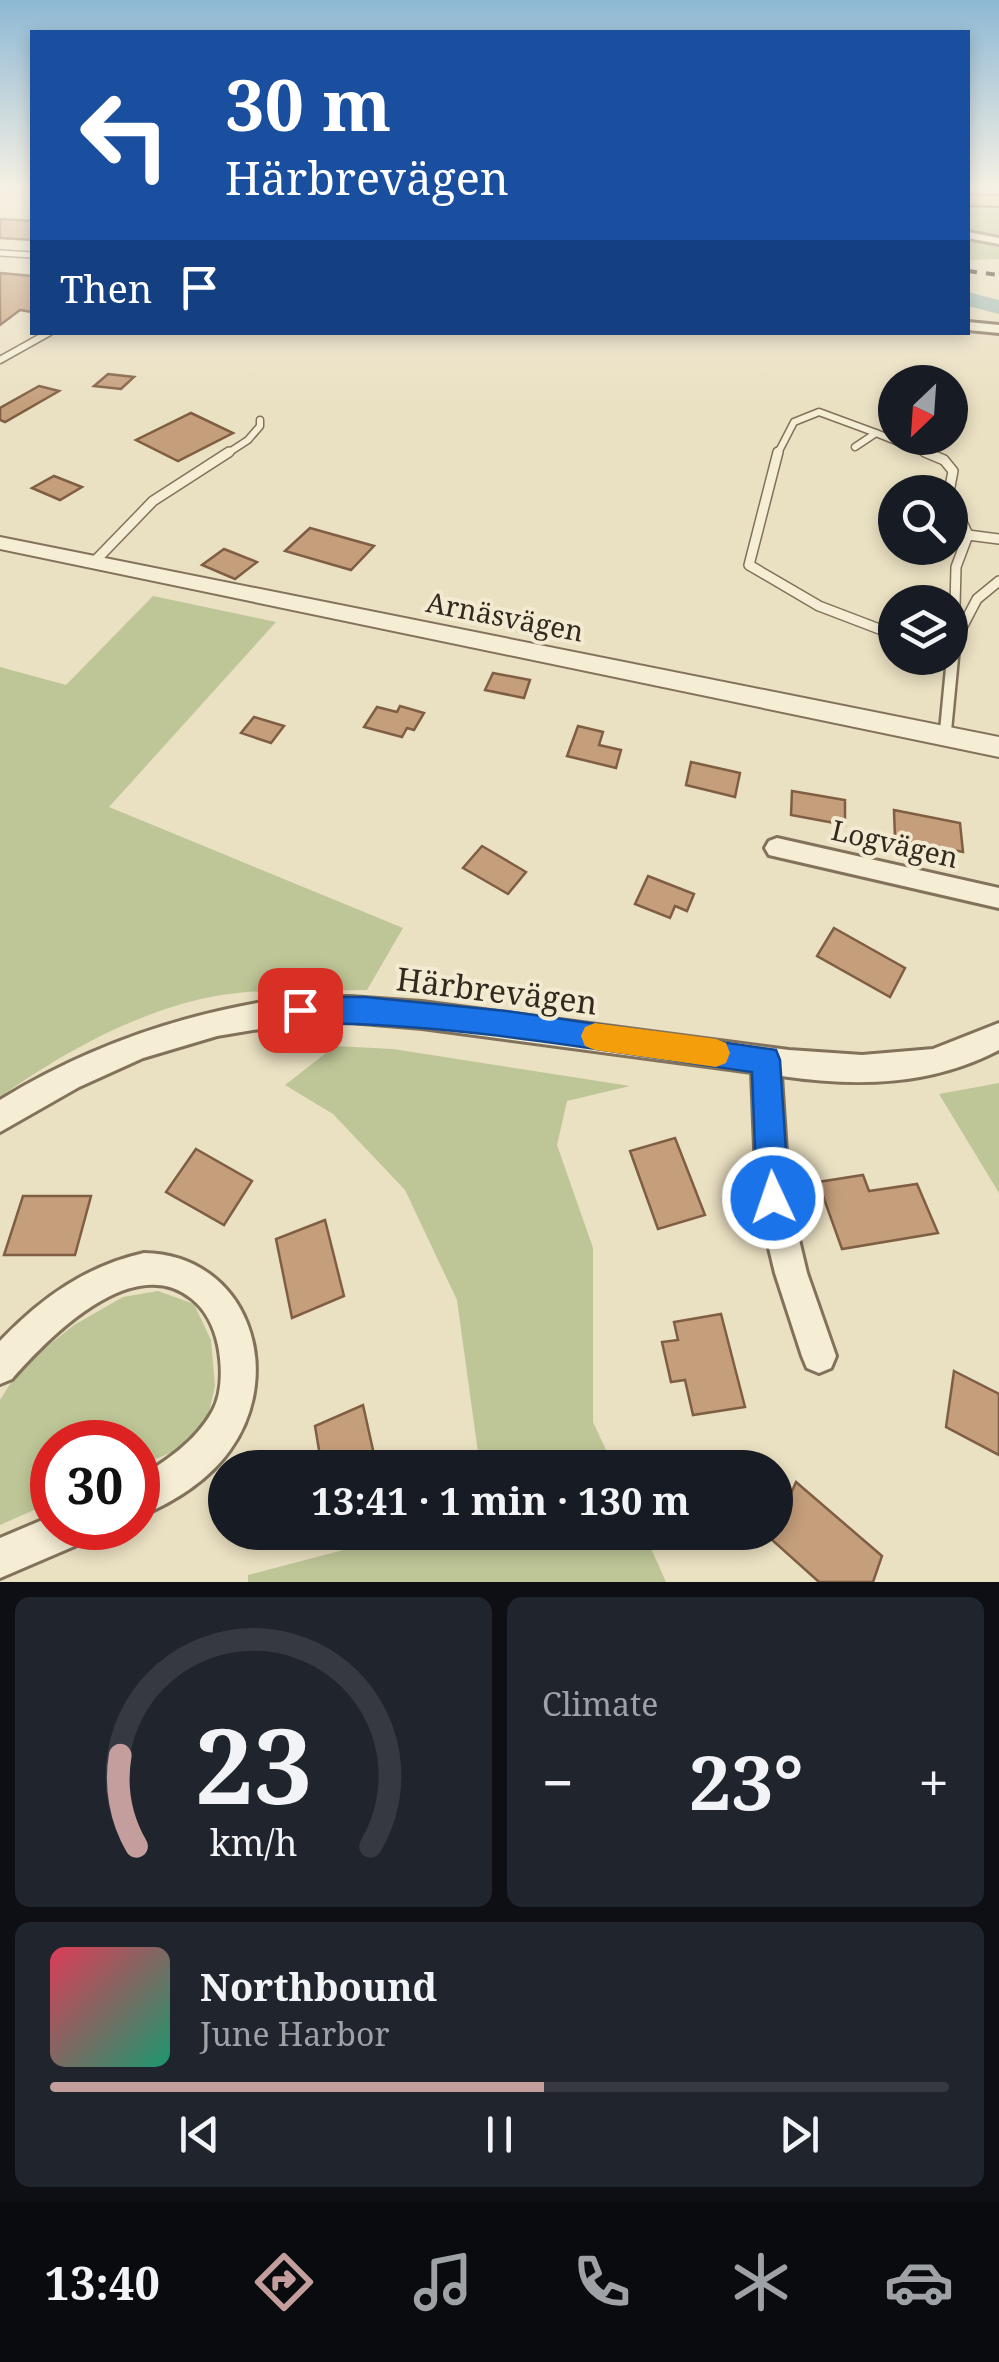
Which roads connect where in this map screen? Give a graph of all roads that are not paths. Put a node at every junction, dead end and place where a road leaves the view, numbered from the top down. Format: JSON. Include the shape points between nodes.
{"nodes":[{"id":1,"x":970,"y":326,"type":"edge"},
{"id":2,"x":999,"y":329,"type":"edge"},
{"id":3,"x":45,"y":335,"type":"edge"},
{"id":4,"x":0,"y":360,"type":"edge"},
{"id":5,"x":260,"y":420,"type":"dead end"},
{"id":6,"x":876,"y":433,"type":"junction"},
{"id":7,"x":855,"y":447,"type":"dead end"},
{"id":8,"x":952,"y":475,"type":"edge"},
{"id":9,"x":968,"y":535,"type":"edge"},
{"id":10,"x":999,"y":539,"type":"edge"},
{"id":11,"x":0,"y":543,"type":"edge"},
{"id":12,"x":94,"y":562,"type":"junction"},
{"id":13,"x":999,"y":580,"type":"edge"},
{"id":14,"x":968,"y":615,"type":"edge"},
{"id":15,"x":878,"y":631,"type":"edge"},
{"id":16,"x":953,"y":675,"type":"edge"},
{"id":17,"x":945,"y":736,"type":"junction"},
{"id":18,"x":999,"y":747,"type":"edge"},
{"id":19,"x":777,"y":848,"type":"dead end"},
{"id":20,"x":999,"y":898,"type":"edge"},
{"id":21,"x":999,"y":1036,"type":"edge"},
{"id":22,"x":766,"y":1060,"type":"junction"},
{"id":23,"x":0,"y":1117,"type":"edge"},
{"id":24,"x":819,"y":1356,"type":"dead end"},
{"id":25,"x":0,"y":1367,"type":"edge"},
{"id":26,"x":160,"y":1485,"type":"edge"},
{"id":27,"x":30,"y":1545,"type":"edge"},
{"id":28,"x":0,"y":1558,"type":"edge"}],
"edges":[{"from":1,"to":2,"type":"street"},
{"from":3,"to":4,"type":"lane"},
{"from":5,"to":12,"type":"lane","via":[[248,440],[162,494]]},
{"from":6,"to":7,"type":"lane"},
{"from":6,"to":8,"type":"lane","via":[[953,467]]},
{"from":6,"to":15,"type":"lane","via":[[819,412],[794,422],[761,502],[749,565],[808,603]]},
{"from":9,"to":10,"type":"lane"},
{"from":11,"to":12,"type":"street","name":"Arnäsvägen"},
{"from":12,"to":17,"type":"street","name":"Arnäsvägen"},
{"from":13,"to":14,"type":"lane"},
{"from":16,"to":17,"type":"lane"},
{"from":17,"to":18,"type":"street","name":"Arnäsvägen"},
{"from":19,"to":20,"type":"street","name":"Logvägen"},
{"from":21,"to":22,"type":"street","name":"Härbrevägen","via":[[964,1055],[891,1070]]},
{"from":22,"to":23,"type":"street","name":"Härbrevägen","via":[[506,1024],[300,1010],[240,1017],[119,1052]]},
{"from":22,"to":24,"type":"street","via":[[773,1198]]},
{"from":25,"to":26,"type":"street","via":[[39,1327],[114,1278],[164,1270],[186,1274],[209,1290],[232,1327],[238,1352],[234,1405],[211,1446]]},
{"from":27,"to":28,"type":"street"}]}
